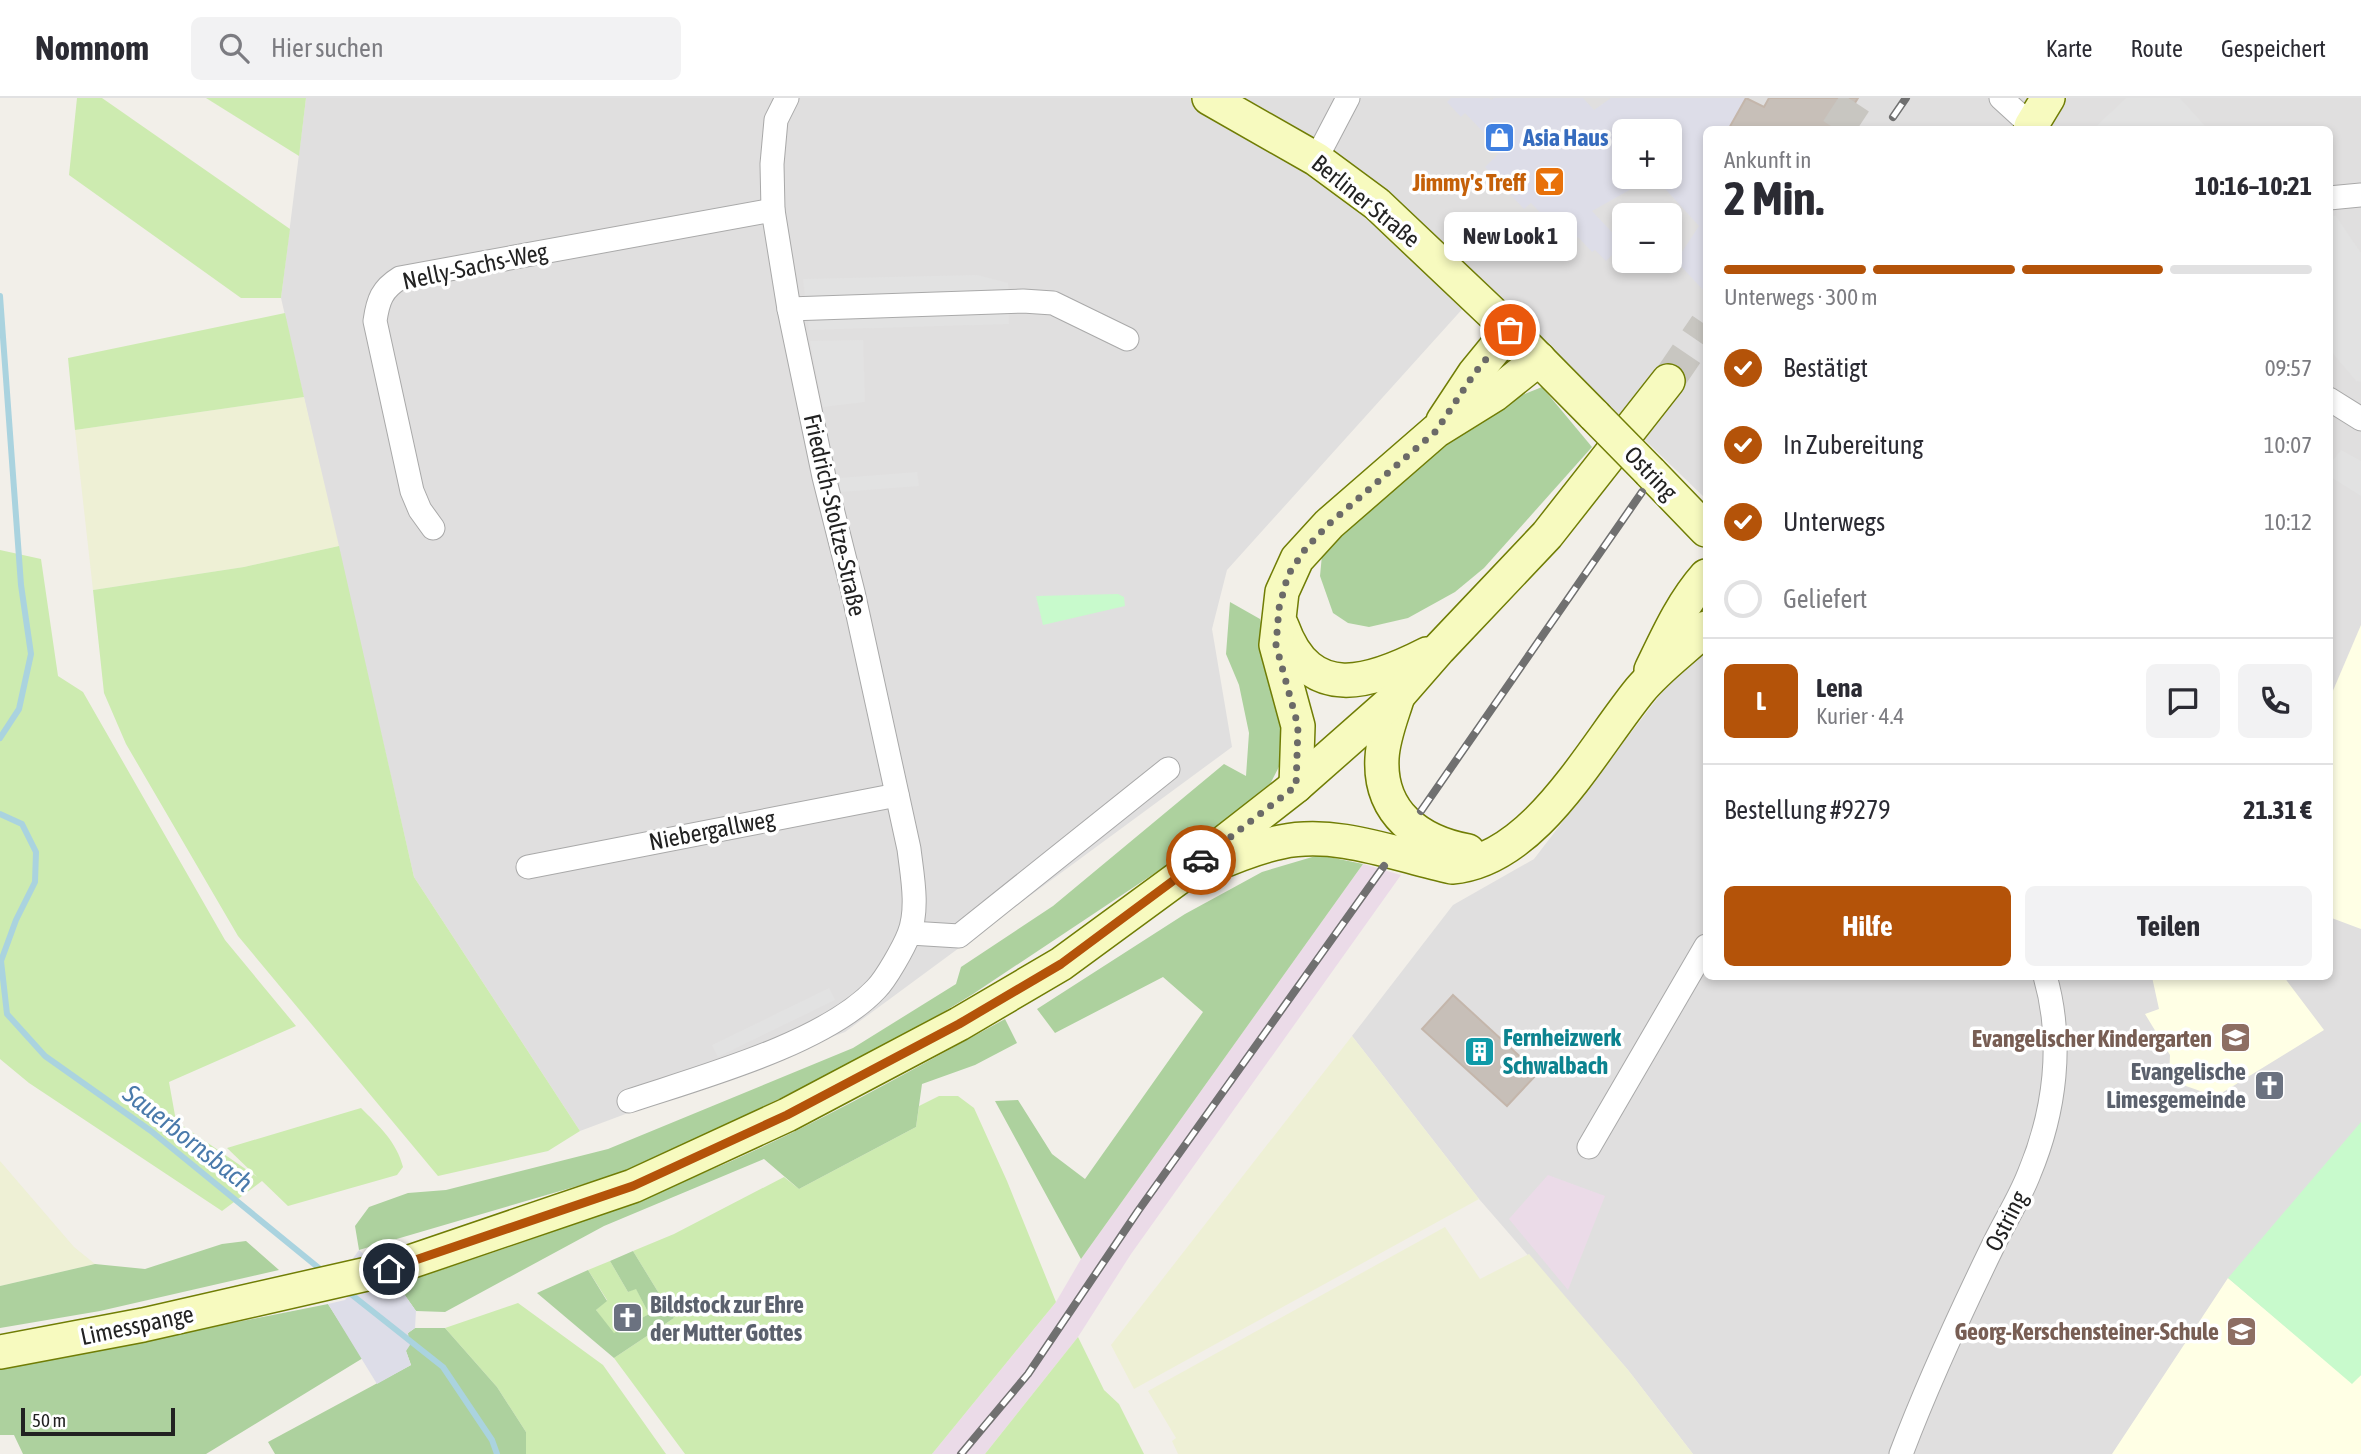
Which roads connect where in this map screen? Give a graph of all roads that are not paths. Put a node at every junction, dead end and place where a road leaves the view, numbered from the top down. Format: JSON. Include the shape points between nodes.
{"nodes":[{"id":1,"x":787,"y":98,"type":"edge"},
{"id":2,"x":1209,"y":98,"type":"edge"},
{"id":3,"x":1348,"y":98,"type":"edge"},
{"id":4,"x":2001,"y":98,"type":"edge"},
{"id":5,"x":2038,"y":118,"type":"edge"},
{"id":6,"x":1316,"y":159,"type":"junction"},
{"id":7,"x":2361,"y":195,"type":"edge"},
{"id":8,"x":2333,"y":198,"type":"edge"},
{"id":9,"x":773,"y":210,"type":"junction"},
{"id":10,"x":789,"y":309,"type":"junction"},
{"id":11,"x":1510,"y":330,"type":"junction"},
{"id":12,"x":1128,"y":339,"type":"dead end"},
{"id":13,"x":1539,"y":359,"type":"junction"},
{"id":14,"x":1668,"y":381,"type":"tunnel mouth"},
{"id":15,"x":2333,"y":401,"type":"edge"},
{"id":16,"x":1595,"y":416,"type":"joint"},
{"id":17,"x":2361,"y":419,"type":"edge"},
{"id":18,"x":1436,"y":431,"type":"junction"},
{"id":19,"x":1703,"y":527,"type":"edge"},
{"id":20,"x":433,"y":528,"type":"dead end"},
{"id":21,"x":1703,"y":579,"type":"edge"},
{"id":22,"x":1279,"y":608,"type":"junction"},
{"id":23,"x":1703,"y":631,"type":"edge"},
{"id":24,"x":1439,"y":649,"type":"junction"},
{"id":25,"x":1642,"y":687,"type":"junction"},
{"id":26,"x":1398,"y":696,"type":"junction"},
{"id":27,"x":1168,"y":769,"type":"dead end"},
{"id":28,"x":1296,"y":786,"type":"junction"},
{"id":29,"x":897,"y":795,"type":"junction"},
{"id":30,"x":1508,"y":848,"type":"junction"},
{"id":31,"x":528,"y":867,"type":"dead end"},
{"id":32,"x":1177,"y":879,"type":"junction"},
{"id":33,"x":910,"y":933,"type":"junction"},
{"id":34,"x":1703,"y":951,"type":"edge"},
{"id":35,"x":2046,"y":980,"type":"edge"},
{"id":36,"x":629,"y":1101,"type":"dead end"},
{"id":37,"x":1589,"y":1147,"type":"dead end"},
{"id":38,"x":0,"y":1352,"type":"edge"},
{"id":39,"x":1901,"y":1454,"type":"edge"}],
"edges":[{"from":1,"to":9,"type":"street","name":"Friedrich-Stoltze-Straße","via":[[776,120]]},
{"from":2,"to":6,"type":"main road","name":"Berliner Straße"},
{"from":3,"to":6,"type":"street"},
{"from":4,"to":5,"type":"street"},
{"from":6,"to":11,"type":"main road","name":"Berliner Straße","via":[[1385,211]]},
{"from":7,"to":8,"type":"street"},
{"from":9,"to":10,"type":"street","name":"Friedrich-Stoltze-Straße"},
{"from":9,"to":20,"type":"street","name":"Nelly-Sachs-Weg","via":[[400,278],[386,287],[374,321],[412,492]]},
{"from":10,"to":12,"type":"street","via":[[1054,303]]},
{"from":10,"to":29,"type":"street","name":"Friedrich-Stoltze-Straße"},
{"from":11,"to":13,"type":"main road","name":"Berliner Straße"},
{"from":11,"to":18,"type":"main road"},
{"from":13,"to":16,"type":"main road","name":"Berliner Straße"},
{"from":13,"to":18,"type":"main road","via":[[1494,395]]},
{"from":14,"to":24,"type":"main road","via":[[1547,535]]},
{"from":15,"to":17,"type":"street"},
{"from":16,"to":19,"type":"main road","name":"Ostring","bridge":true},
{"from":18,"to":22,"type":"main road","via":[[1306,548],[1288,575]]},
{"from":21,"to":25,"type":"main road","via":[[1678,616]]},
{"from":22,"to":24,"type":"main road","via":[[1290,648],[1303,663],[1335,679],[1353,681],[1390,674]]},
{"from":22,"to":28,"type":"main road","via":[[1276,645],[1298,726]]},
{"from":23,"to":25,"type":"main road"},
{"from":24,"to":26,"type":"main road"},
{"from":25,"to":30,"type":"main road","via":[[1539,821]]},
{"from":26,"to":28,"type":"main road"},
{"from":26,"to":30,"type":"main road","via":[[1382,759],[1390,802],[1400,818],[1430,840],[1450,847],[1490,852]]},
{"from":27,"to":33,"type":"street","via":[[959,936]]},
{"from":28,"to":32,"type":"main road"},
{"from":29,"to":31,"type":"street","name":"Niebergallweg"},
{"from":29,"to":33,"type":"street","name":"Friedrich-Stoltze-Straße","via":[[914,891]]},
{"from":30,"to":32,"type":"main road","via":[[1480,862],[1452,867],[1337,840],[1296,840],[1263,846]]},
{"from":32,"to":38,"type":"main road","name":"Limesspange","via":[[1061,964],[959,1024],[787,1115],[633,1186],[389,1269]]},
{"from":33,"to":36,"type":"street","name":"Friedrich-Stoltze-Straße","via":[[878,988],[841,1018],[755,1059]]},
{"from":34,"to":37,"type":"street"},
{"from":35,"to":39,"type":"street","name":"Ostring","via":[[2053,1002],[2056,1050],[2043,1136]]}]}
